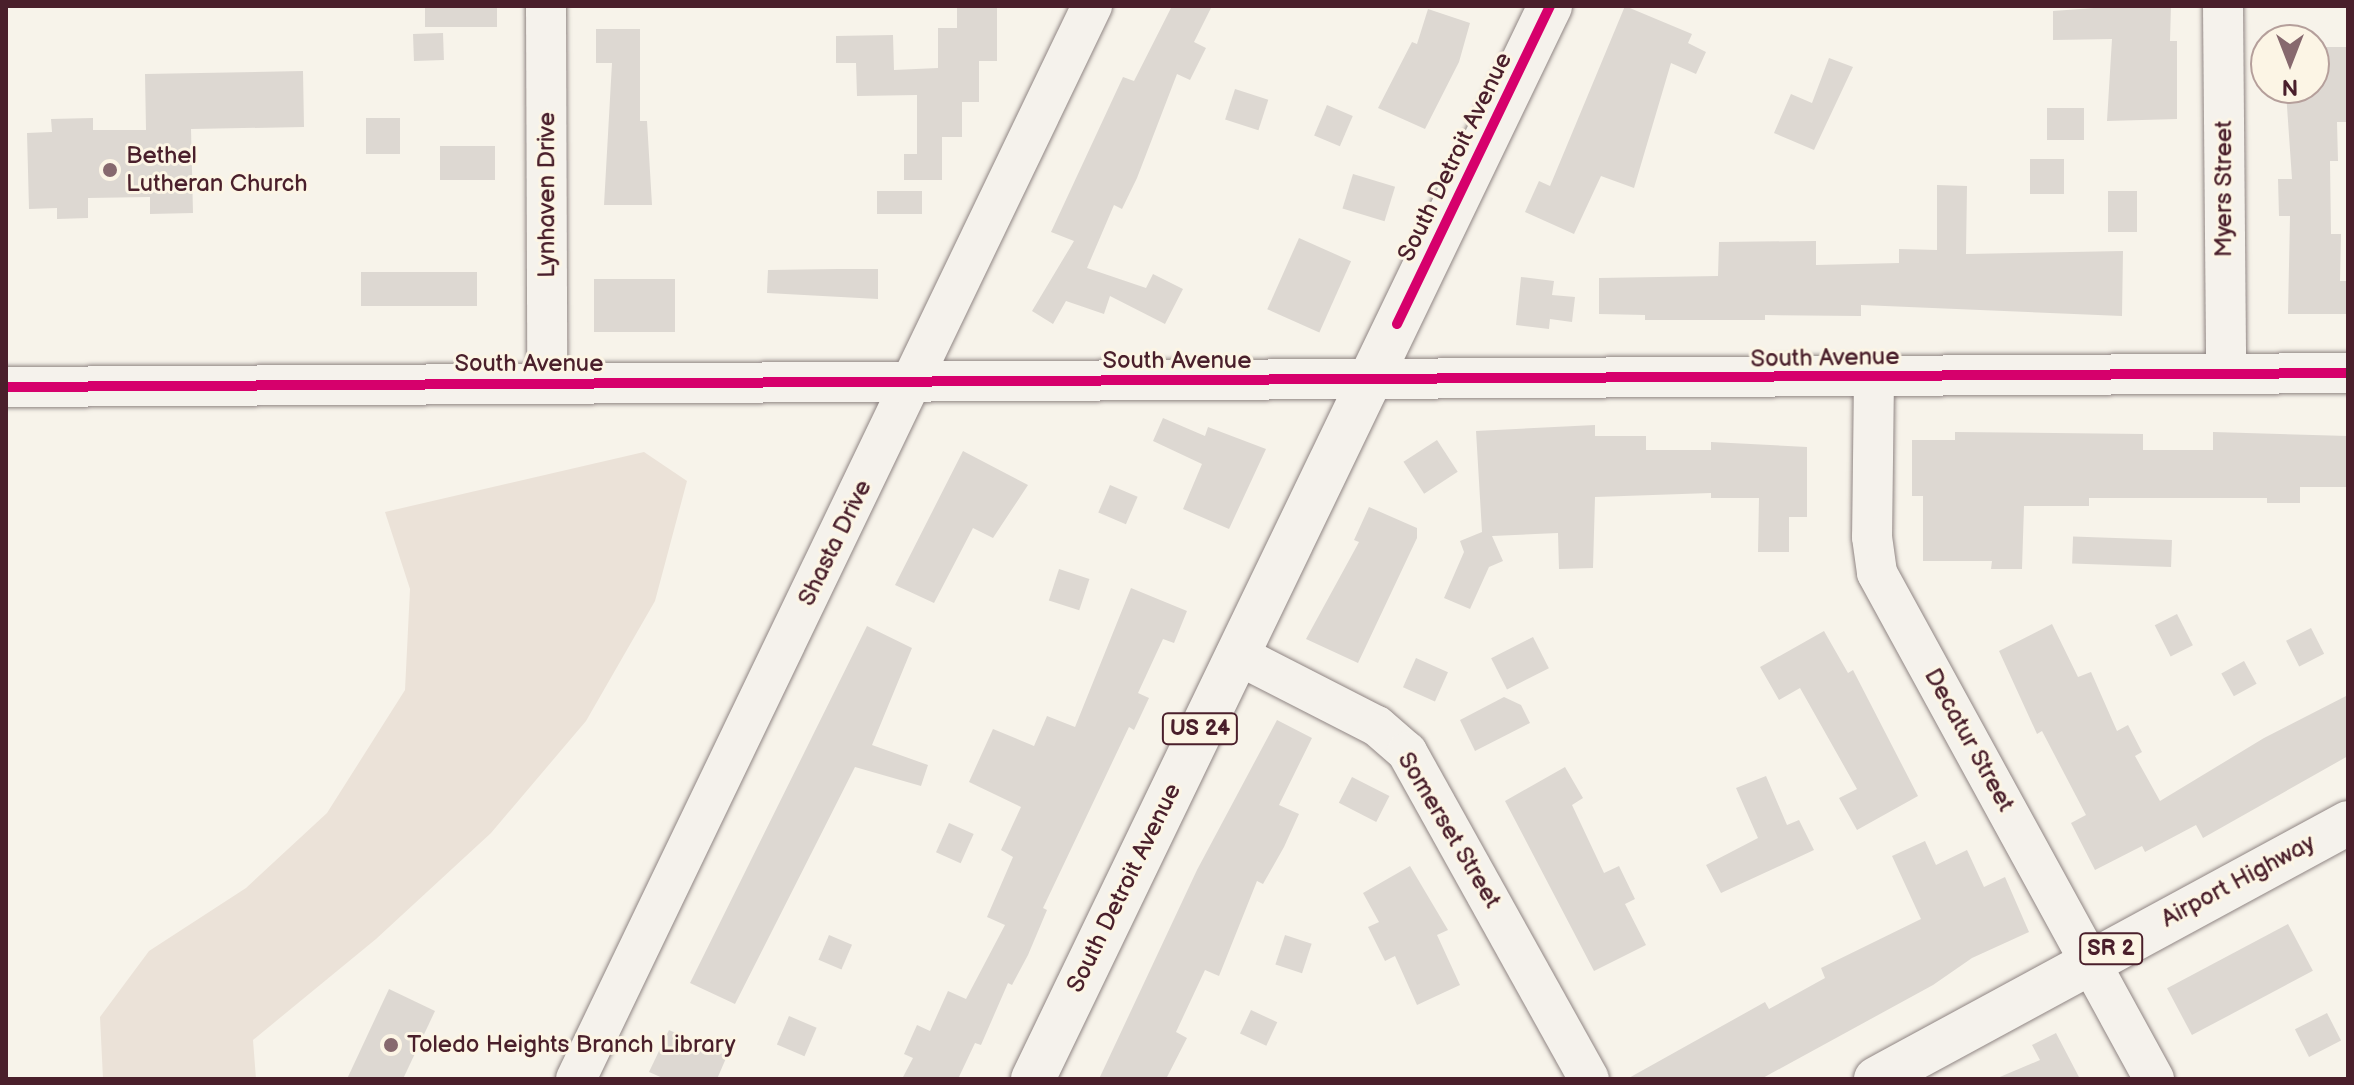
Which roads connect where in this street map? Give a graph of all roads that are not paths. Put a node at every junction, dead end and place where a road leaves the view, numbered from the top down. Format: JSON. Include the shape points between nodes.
{"nodes":[{"id":1,"x":546,"y":6,"type":"edge"},
{"id":2,"x":1092,"y":6,"type":"edge"},
{"id":3,"x":1550,"y":6,"type":"edge"},
{"id":4,"x":2223,"y":6,"type":"edge"},
{"id":5,"x":2226,"y":373,"type":"junction"},
{"id":6,"x":2348,"y":373,"type":"edge"},
{"id":7,"x":1874,"y":378,"type":"junction"},
{"id":8,"x":1370,"y":380,"type":"junction"},
{"id":9,"x":912,"y":382,"type":"junction"},
{"id":10,"x":547,"y":383,"type":"junction"},
{"id":11,"x":6,"y":387,"type":"edge"},
{"id":12,"x":1236,"y":654,"type":"junction"},
{"id":13,"x":2348,"y":823,"type":"edge"},
{"id":14,"x":2088,"y":962,"type":"junction"},
{"id":15,"x":576,"y":1079,"type":"edge"},
{"id":16,"x":1033,"y":1079,"type":"edge"},
{"id":17,"x":1589,"y":1079,"type":"edge"},
{"id":18,"x":1876,"y":1079,"type":"edge"},
{"id":19,"x":2154,"y":1079,"type":"edge"}],
"edges":[{"from":1,"to":10,"type":"street","name":"Lynhaven Drive"},
{"from":2,"to":9,"type":"street","name":"Shasta Drive"},
{"from":3,"to":8,"type":"main road","name":"South Detroit Avenue","number":"US 24"},
{"from":4,"to":5,"type":"street","name":"Myers Street"},
{"from":5,"to":6,"type":"street","name":"South Avenue"},
{"from":5,"to":7,"type":"street","name":"South Avenue"},
{"from":7,"to":8,"type":"street","name":"South Avenue"},
{"from":7,"to":14,"type":"street","name":"Decatur Street","via":[[1872,537],[1877,573]]},
{"from":8,"to":9,"type":"street","name":"South Avenue"},
{"from":8,"to":12,"type":"main road","name":"South Detroit Avenue","number":"US 24"},
{"from":9,"to":10,"type":"street","name":"South Avenue"},
{"from":9,"to":15,"type":"street","name":"Shasta Drive"},
{"from":10,"to":11,"type":"street","name":"South Avenue"},
{"from":12,"to":16,"type":"main road","name":"South Detroit Avenue","number":"US 24"},
{"from":12,"to":17,"type":"street","name":"Somerset Street","via":[[1377,726],[1407,752]]},
{"from":13,"to":14,"type":"main road","name":"Airport Highway","number":"SR 2"},
{"from":14,"to":18,"type":"main road","name":"Airport Highway","number":"SR 2"},
{"from":14,"to":19,"type":"street","name":"Decatur Street"}]}
